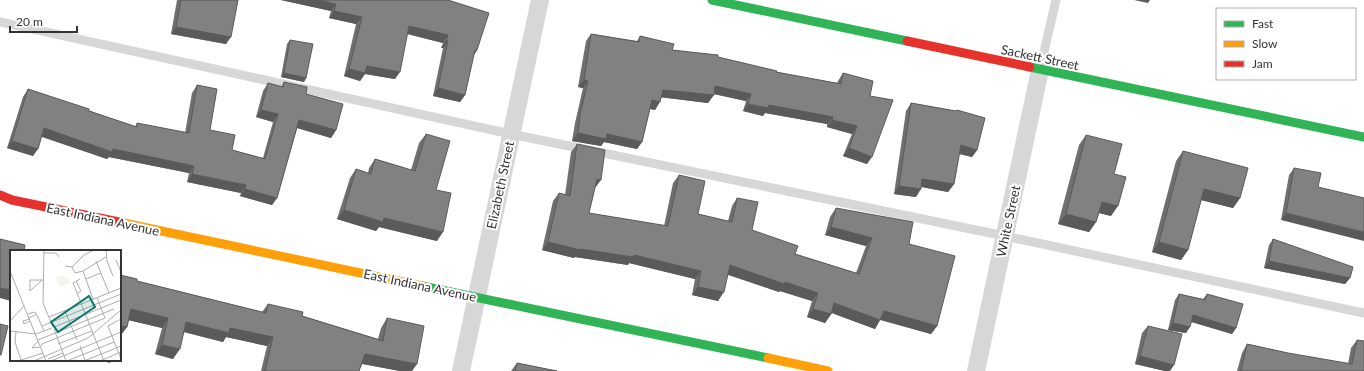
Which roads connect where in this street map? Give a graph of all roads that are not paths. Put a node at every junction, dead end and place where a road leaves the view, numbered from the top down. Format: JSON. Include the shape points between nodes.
{"nodes":[{"id":1,"x":540,"y":0,"type":"edge"},
{"id":2,"x":712,"y":0,"type":"edge"},
{"id":3,"x":1056,"y":0,"type":"edge"},
{"id":4,"x":0,"y":22,"type":"edge"},
{"id":5,"x":1040,"y":70,"type":"junction"},
{"id":6,"x":511,"y":134,"type":"junction"},
{"id":7,"x":1364,"y":137,"type":"edge"},
{"id":8,"x":4,"y":199,"type":"edge"},
{"id":9,"x":1005,"y":236,"type":"junction"},
{"id":10,"x":477,"y":297,"type":"junction"},
{"id":11,"x":1364,"y":313,"type":"edge"},
{"id":12,"x":461,"y":371,"type":"edge"},
{"id":13,"x":828,"y":371,"type":"edge"},
{"id":14,"x":976,"y":371,"type":"edge"}],
"edges":[{"from":1,"to":6,"type":"street","name":"Elizabeth Street"},
{"from":2,"to":5,"type":"street","name":"Sackett Street"},
{"from":3,"to":5,"type":"lane"},
{"from":4,"to":6,"type":"lane"},
{"from":5,"to":7,"type":"street","name":"Sackett Street"},
{"from":5,"to":9,"type":"street","name":"White Street"},
{"from":6,"to":9,"type":"lane"},
{"from":6,"to":10,"type":"street","name":"Elizabeth Street"},
{"from":8,"to":10,"type":"street","name":"East Indiana Avenue"},
{"from":9,"to":11,"type":"lane"},
{"from":9,"to":14,"type":"street","name":"White Street"},
{"from":10,"to":12,"type":"street","name":"Elizabeth Street"},
{"from":10,"to":13,"type":"street","name":"East Indiana Avenue"}]}
